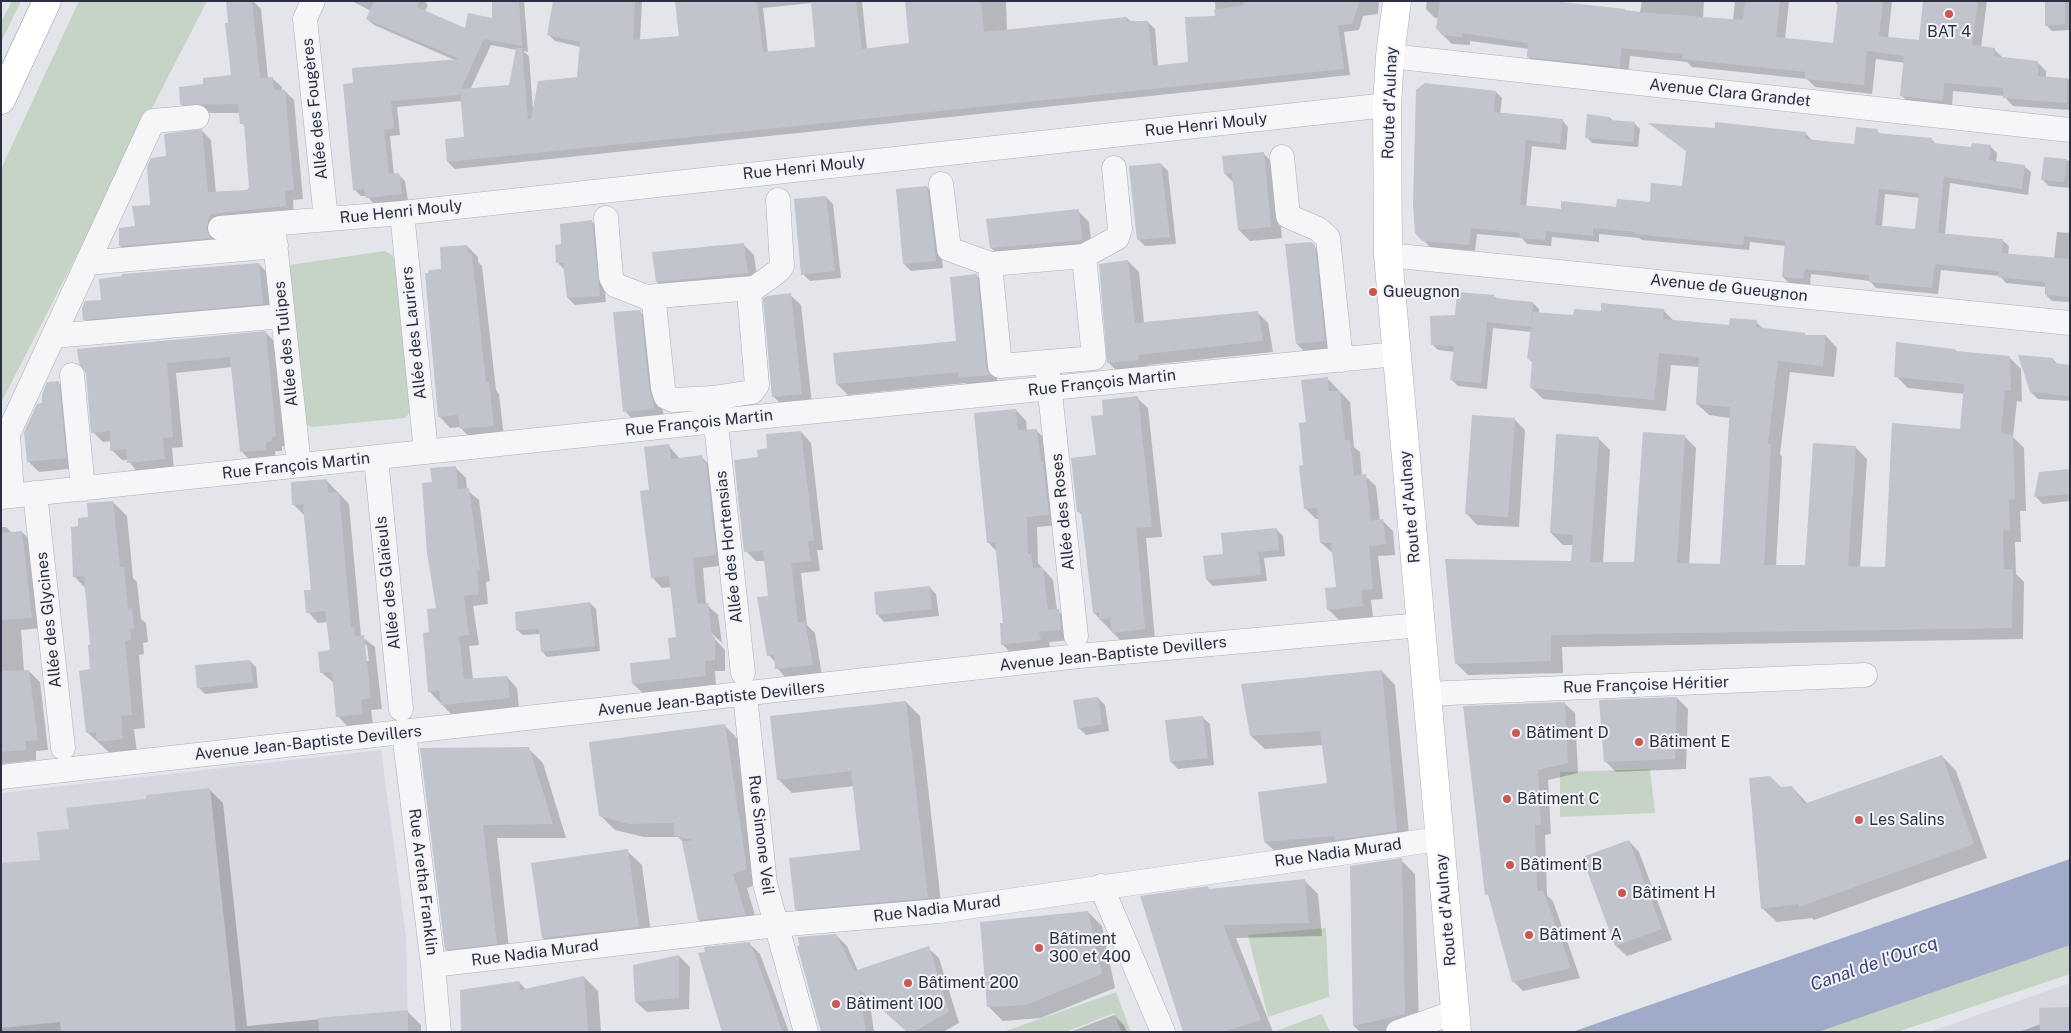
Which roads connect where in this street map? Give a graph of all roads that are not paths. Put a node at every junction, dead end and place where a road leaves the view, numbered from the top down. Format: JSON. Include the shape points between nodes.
{"nodes":[{"id":1,"x":47,"y":1,"type":"edge"},
{"id":2,"x":313,"y":1,"type":"edge"},
{"id":3,"x":1397,"y":1,"type":"edge"},
{"id":4,"x":1390,"y":56,"type":"junction"},
{"id":5,"x":1,"y":100,"type":"edge"},
{"id":6,"x":1387,"y":105,"type":"junction"},
{"id":7,"x":197,"y":117,"type":"dead end"},
{"id":8,"x":2070,"y":130,"type":"edge"},
{"id":9,"x":1282,"y":157,"type":"dead end"},
{"id":10,"x":1114,"y":168,"type":"dead end"},
{"id":11,"x":941,"y":184,"type":"dead end"},
{"id":12,"x":778,"y":200,"type":"dead end"},
{"id":13,"x":402,"y":213,"type":"junction"},
{"id":14,"x":606,"y":218,"type":"dead end"},
{"id":15,"x":326,"y":219,"type":"junction"},
{"id":16,"x":220,"y":228,"type":"dead end"},
{"id":17,"x":275,"y":235,"type":"junction"},
{"id":18,"x":1388,"y":255,"type":"junction"},
{"id":19,"x":1084,"y":256,"type":"junction"},
{"id":20,"x":87,"y":264,"type":"junction"},
{"id":21,"x":990,"y":264,"type":"junction"},
{"id":22,"x":753,"y":288,"type":"junction"},
{"id":23,"x":646,"y":297,"type":"junction"},
{"id":24,"x":284,"y":316,"type":"junction"},
{"id":25,"x":2070,"y":322,"type":"edge"},
{"id":26,"x":53,"y":336,"type":"junction"},
{"id":27,"x":1396,"y":354,"type":"junction"},
{"id":28,"x":1341,"y":360,"type":"junction"},
{"id":29,"x":1046,"y":362,"type":"junction"},
{"id":30,"x":72,"y":375,"type":"dead end"},
{"id":31,"x":1050,"y":388,"type":"junction"},
{"id":32,"x":715,"y":410,"type":"junction"},
{"id":33,"x":426,"y":452,"type":"junction"},
{"id":34,"x":376,"y":458,"type":"junction"},
{"id":35,"x":299,"y":465,"type":"junction"},
{"id":36,"x":83,"y":488,"type":"junction"},
{"id":37,"x":35,"y":493,"type":"junction"},
{"id":38,"x":7,"y":496,"type":"edge"},
{"id":39,"x":1420,"y":625,"type":"junction"},
{"id":40,"x":1076,"y":636,"type":"dead end"},
{"id":41,"x":1865,"y":676,"type":"dead end"},
{"id":42,"x":744,"y":684,"type":"junction"},
{"id":43,"x":1426,"y":694,"type":"junction"},
{"id":44,"x":401,"y":709,"type":"dead end"},
{"id":45,"x":404,"y":733,"type":"junction"},
{"id":46,"x":62,"y":748,"type":"dead end"},
{"id":47,"x":1,"y":778,"type":"edge"},
{"id":48,"x":1439,"y":838,"type":"junction"},
{"id":49,"x":1101,"y":886,"type":"junction"},
{"id":50,"x":776,"y":925,"type":"junction"},
{"id":51,"x":433,"y":965,"type":"junction"},
{"id":52,"x":1456,"y":1022,"type":"edge"},
{"id":53,"x":439,"y":1032,"type":"edge"},
{"id":54,"x":806,"y":1032,"type":"edge"},
{"id":55,"x":1164,"y":1032,"type":"edge"},
{"id":56,"x":1398,"y":1032,"type":"edge"}],
"edges":[{"from":1,"to":5,"type":"main road"},
{"from":2,"to":15,"type":"street","name":"Allée des Fougères","via":[[305,19]]},
{"from":3,"to":4,"type":"main road","name":"Route d'Aulnay"},
{"from":4,"to":6,"type":"main road","name":"Route d'Aulnay"},
{"from":4,"to":8,"type":"street","name":"Avenue Clara Grandet"},
{"from":6,"to":13,"type":"street","name":"Rue Henri Mouly"},
{"from":6,"to":18,"type":"main road","name":"Route d'Aulnay"},
{"from":7,"to":20,"type":"street","via":[[153,121]]},
{"from":9,"to":28,"type":"street","via":[[1288,216],[1318,229],[1328,238]]},
{"from":10,"to":19,"type":"street","via":[[1120,229],[1117,238]]},
{"from":11,"to":21,"type":"street","via":[[949,249]]},
{"from":12,"to":22,"type":"street","via":[[782,266]]},
{"from":13,"to":15,"type":"street","name":"Rue Henri Mouly"},
{"from":13,"to":33,"type":"street","name":"Allée des Lauriers"},
{"from":14,"to":23,"type":"street","via":[[611,277],[615,285]]},
{"from":15,"to":17,"type":"street","name":"Rue Henri Mouly"},
{"from":16,"to":17,"type":"street","name":"Rue Henri Mouly"},
{"from":17,"to":20,"type":"street"},
{"from":17,"to":24,"type":"street","name":"Allée des Tulipes"},
{"from":18,"to":25,"type":"street","name":"Avenue de Gueugnon"},
{"from":18,"to":27,"type":"main road","name":"Route d'Aulnay"},
{"from":19,"to":21,"type":"street"},
{"from":19,"to":29,"type":"street","via":[[1094,358]]},
{"from":20,"to":26,"type":"street"},
{"from":21,"to":29,"type":"street","via":[[1000,366]]},
{"from":22,"to":23,"type":"street"},
{"from":22,"to":32,"type":"street","via":[[748,300],[757,385],[752,392]]},
{"from":23,"to":32,"type":"street","via":[[654,303],[666,397]]},
{"from":24,"to":26,"type":"street"},
{"from":24,"to":35,"type":"street","name":"Allée des Tulipes"},
{"from":26,"to":38,"type":"street","via":[[8,434]]},
{"from":27,"to":28,"type":"street","name":"Rue François Martin"},
{"from":27,"to":39,"type":"main road","name":"Route d'Aulnay"},
{"from":28,"to":31,"type":"street","name":"Rue François Martin"},
{"from":29,"to":31,"type":"street","name":"Allée des Roses"},
{"from":30,"to":36,"type":"street"},
{"from":31,"to":32,"type":"street","name":"Rue François Martin"},
{"from":31,"to":40,"type":"street","name":"Allée des Roses"},
{"from":32,"to":33,"type":"street","name":"Rue François Martin"},
{"from":32,"to":42,"type":"street","name":"Allée des Hortensias"},
{"from":33,"to":34,"type":"street","name":"Rue François Martin"},
{"from":34,"to":35,"type":"street","name":"Rue François Martin"},
{"from":34,"to":44,"type":"street","name":"Allée des Glaïeuls"},
{"from":35,"to":36,"type":"street","name":"Rue François Martin"},
{"from":36,"to":37,"type":"street","name":"Rue François Martin"},
{"from":37,"to":38,"type":"street","name":"Rue François Martin"},
{"from":37,"to":46,"type":"street","name":"Allée des Glycines"},
{"from":39,"to":42,"type":"street","name":"Avenue Jean-Baptiste Devillers"},
{"from":39,"to":43,"type":"main road","name":"Route d'Aulnay"},
{"from":41,"to":43,"type":"street","name":"Rue Françoise Héritier"},
{"from":42,"to":45,"type":"street","name":"Avenue Jean-Baptiste Devillers"},
{"from":42,"to":50,"type":"street","name":"Rue Simone Veil","via":[[765,884]]},
{"from":43,"to":48,"type":"main road","name":"Route d'Aulnay"},
{"from":45,"to":47,"type":"street","name":"Avenue Jean-Baptiste Devillers"},
{"from":45,"to":51,"type":"street","name":"Rue Aretha Franklin"},
{"from":48,"to":49,"type":"street","name":"Rue Nadia Murad"},
{"from":48,"to":52,"type":"main road","name":"Route d'Aulnay"},
{"from":49,"to":50,"type":"street","name":"Rue Nadia Murad","via":[[939,911]]},
{"from":49,"to":55,"type":"street"},
{"from":50,"to":51,"type":"street","name":"Rue Nadia Murad"},
{"from":50,"to":54,"type":"street","name":"Rue Simone Veil"},
{"from":51,"to":53,"type":"street","name":"Rue Aretha Franklin"},
{"from":52,"to":56,"type":"street"}]}
